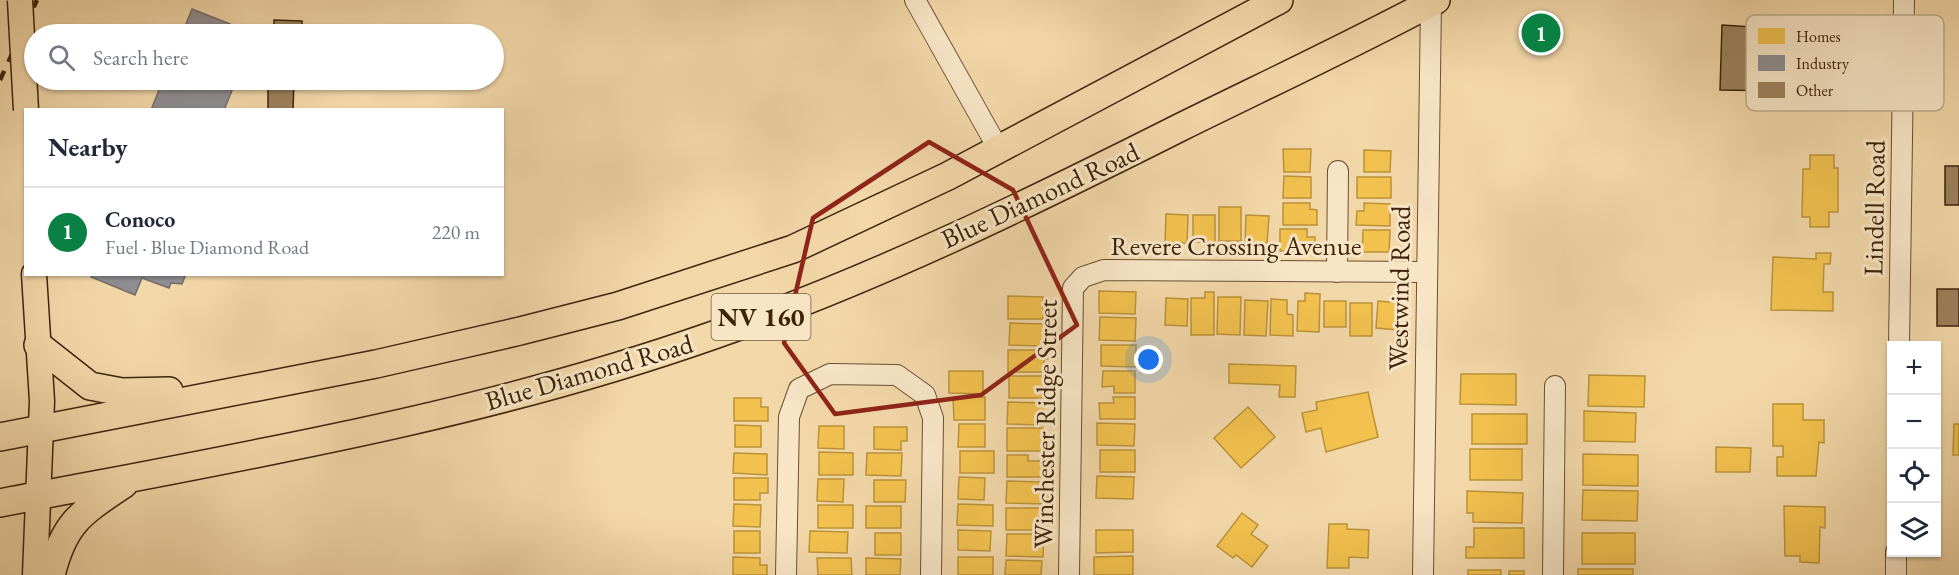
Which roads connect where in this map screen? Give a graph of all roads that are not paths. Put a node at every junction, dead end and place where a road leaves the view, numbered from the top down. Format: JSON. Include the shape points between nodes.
{"nodes":[{"id":1,"x":20,"y":0,"type":"edge"},
{"id":2,"x":915,"y":0,"type":"edge"},
{"id":3,"x":1279,"y":0,"type":"edge"},
{"id":4,"x":1904,"y":0,"type":"edge"},
{"id":5,"x":1434,"y":1,"type":"edge"},
{"id":6,"x":1904,"y":15,"type":"edge"},
{"id":7,"x":24,"y":73,"type":"edge"},
{"id":8,"x":25,"y":90,"type":"edge"},
{"id":9,"x":26,"y":108,"type":"edge"},
{"id":10,"x":1902,"y":111,"type":"edge"},
{"id":11,"x":999,"y":150,"type":"junction"},
{"id":12,"x":1338,"y":171,"type":"dead end"},
{"id":13,"x":1337,"y":272,"type":"junction"},
{"id":14,"x":1426,"y":272,"type":"junction"},
{"id":15,"x":34,"y":276,"type":"edge"},
{"id":16,"x":1083,"y":277,"type":"joint"},
{"id":17,"x":1899,"y":341,"type":"edge"},
{"id":18,"x":38,"y":345,"type":"junction"},
{"id":19,"x":263,"y":385,"type":"junction"},
{"id":20,"x":1555,"y":386,"type":"dead end"},
{"id":21,"x":41,"y":430,"type":"junction"},
{"id":22,"x":0,"y":437,"type":"edge"},
{"id":23,"x":135,"y":477,"type":"junction"},
{"id":24,"x":18,"y":499,"type":"edge"},
{"id":25,"x":1896,"y":557,"type":"edge"},
{"id":26,"x":35,"y":575,"type":"edge"},
{"id":27,"x":51,"y":575,"type":"edge"},
{"id":28,"x":786,"y":575,"type":"edge"},
{"id":29,"x":931,"y":575,"type":"edge"},
{"id":30,"x":1069,"y":575,"type":"edge"},
{"id":31,"x":1423,"y":575,"type":"edge"},
{"id":32,"x":1553,"y":575,"type":"edge"},
{"id":33,"x":1896,"y":575,"type":"edge"}],
"edges":[{"from":1,"to":7,"type":"main road","bridge":true},
{"from":2,"to":11,"type":"street"},
{"from":3,"to":11,"type":"highway","name":"Blue Diamond Road","number":"NV 160"},
{"from":4,"to":6,"type":"street","name":"Lindell Road"},
{"from":5,"to":14,"type":"street","name":"Westwind Road"},
{"from":5,"to":23,"type":"highway","name":"Blue Diamond Road","number":"NV 160","via":[[1019,208],[832,291],[710,337],[583,377],[412,422]]},
{"from":8,"to":9,"type":"main road","bridge":true},
{"from":10,"to":17,"type":"street","name":"Lindell Road"},
{"from":11,"to":19,"type":"highway","name":"Blue Diamond Road","number":"NV 160","via":[[793,249],[696,282],[520,331]]},
{"from":12,"to":13,"type":"street"},
{"from":13,"to":14,"type":"street","name":"Revere Crossing Avenue"},
{"from":13,"to":16,"type":"street","name":"Revere Crossing Avenue","via":[[1104,270]]},
{"from":14,"to":31,"type":"street","name":"Westwind Road"},
{"from":15,"to":18,"type":"main road"},
{"from":16,"to":30,"type":"street","name":"Winchester Ridge Street","via":[[1073,288]]},
{"from":18,"to":19,"type":"highway","via":[[83,381],[104,390],[145,392]]},
{"from":18,"to":21,"type":"main road"},
{"from":19,"to":21,"type":"highway","name":"Blue Diamond Road","number":"NV 160"},
{"from":20,"to":32,"type":"street"},
{"from":21,"to":22,"type":"highway","name":"Blue Diamond Road","number":"NV 160"},
{"from":21,"to":24,"type":"main road","via":[[40,463]]},
{"from":23,"to":24,"type":"highway","name":"Blue Diamond Road","number":"NV 160"},
{"from":23,"to":27,"type":"highway","via":[[87,509],[68,528],[58,546]]},
{"from":24,"to":26,"type":"main road"},
{"from":25,"to":33,"type":"street"},
{"from":28,"to":29,"type":"street","via":[[789,417],[799,388],[830,374],[897,375],[925,395],[933,418]]}]}
